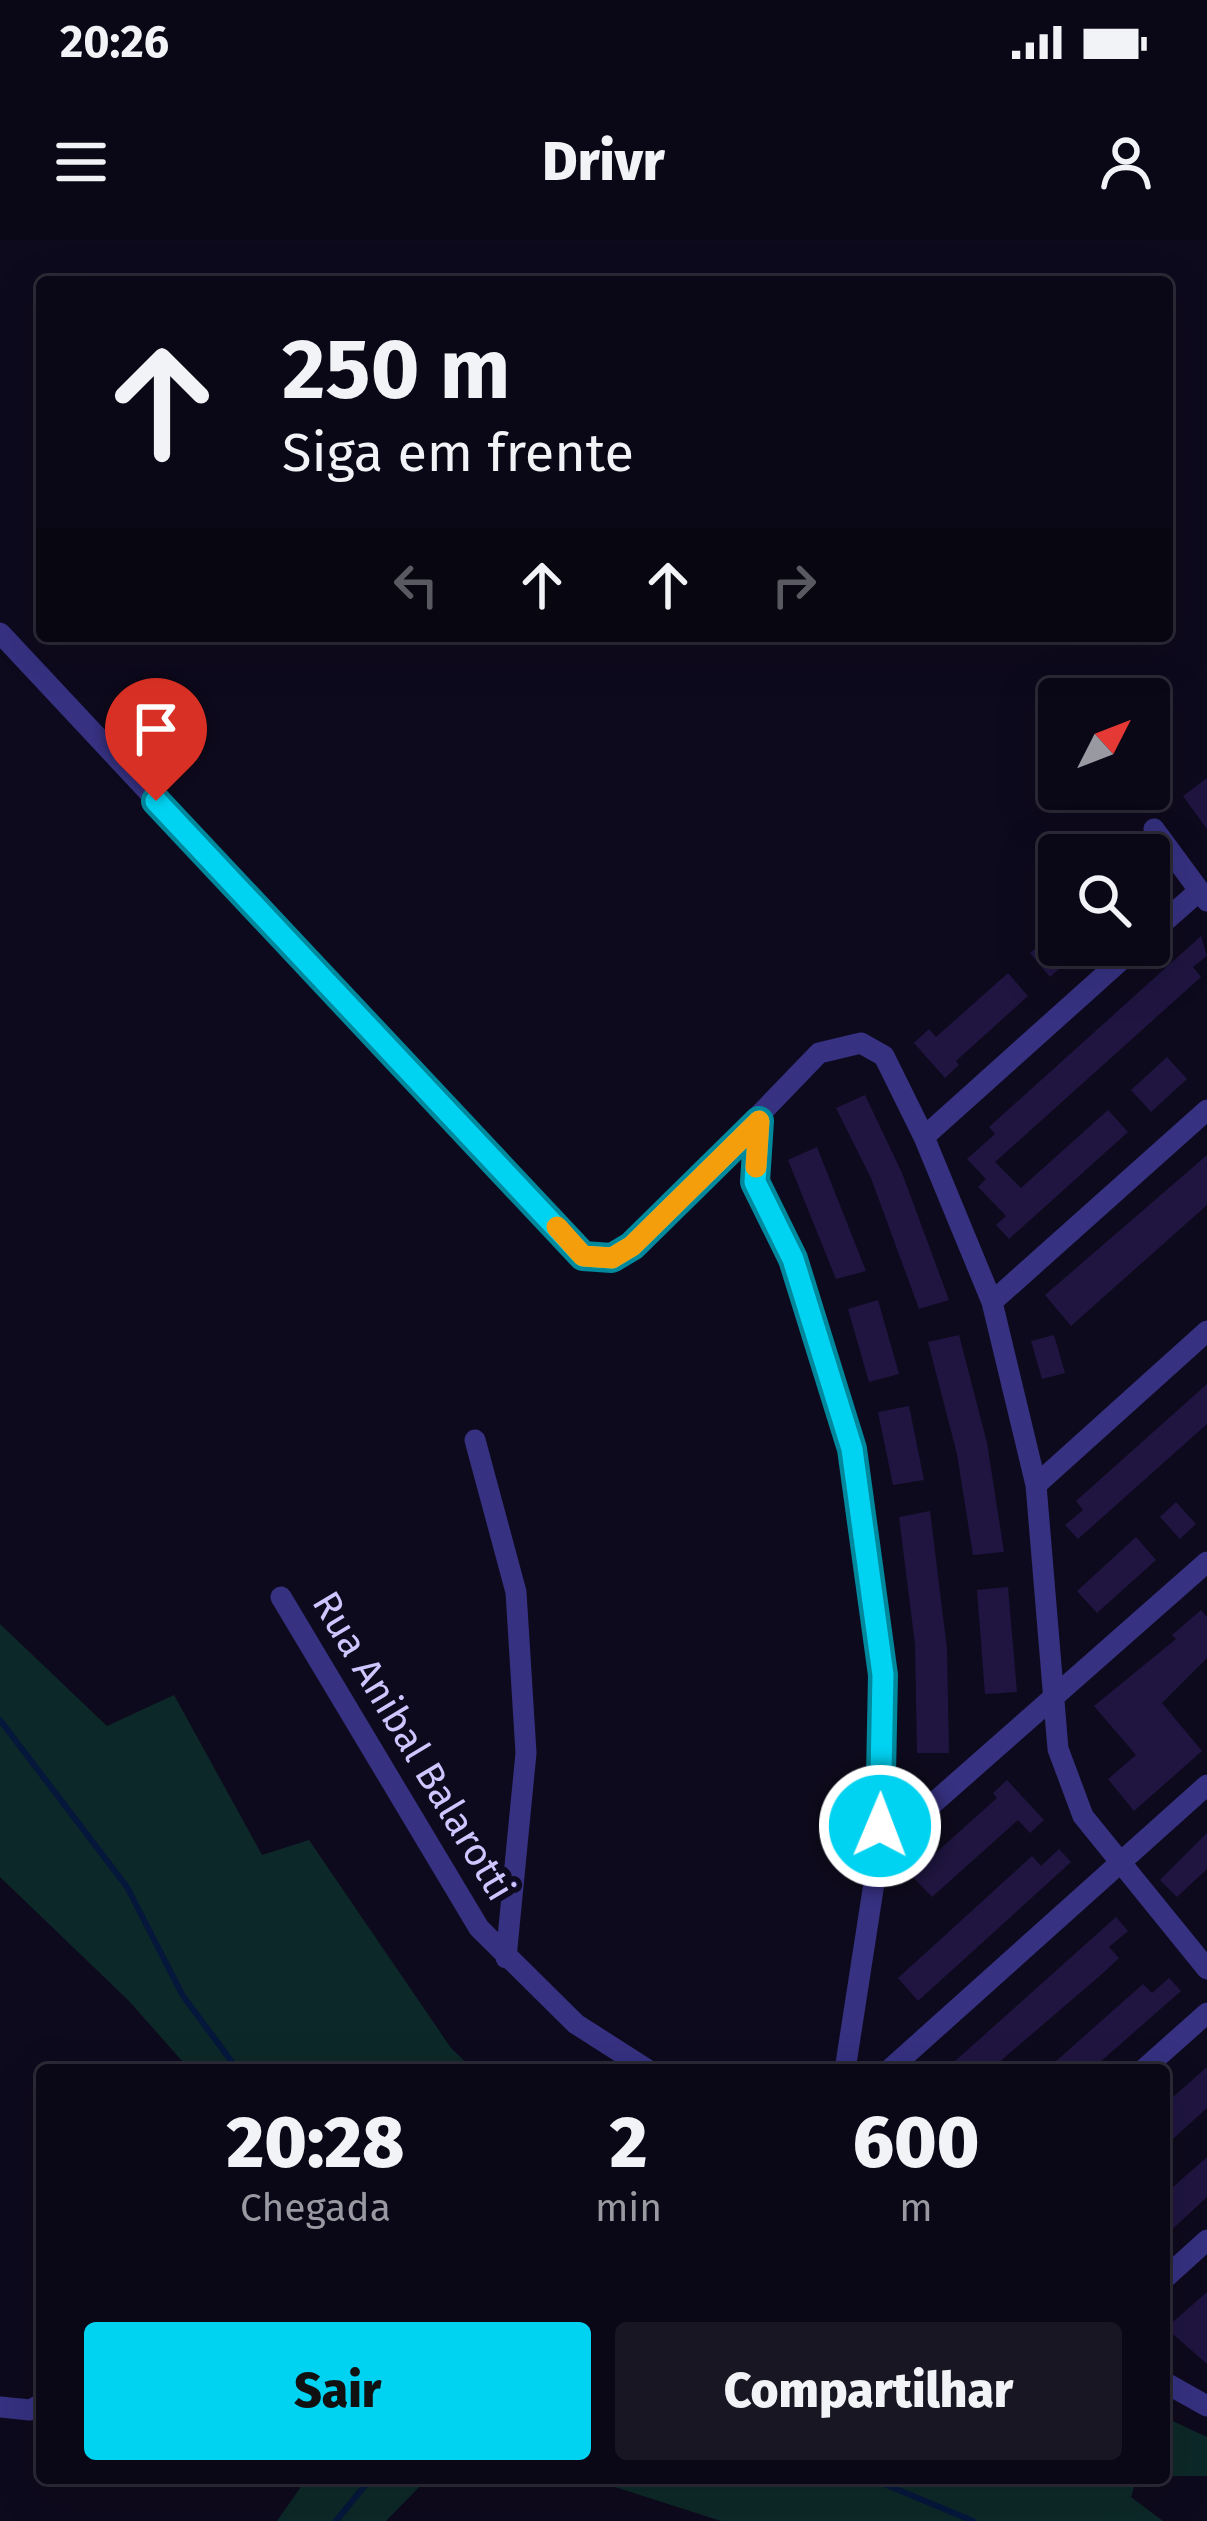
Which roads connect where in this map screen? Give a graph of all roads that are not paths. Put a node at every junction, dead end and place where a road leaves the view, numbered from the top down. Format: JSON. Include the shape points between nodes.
{"nodes":[{"id":1,"x":0,"y":634,"type":"edge"},
{"id":2,"x":1154,"y":829,"type":"dead end"},
{"id":3,"x":1203,"y":896,"type":"edge"},
{"id":4,"x":1170,"y":920,"type":"edge"},
{"id":5,"x":1115,"y":966,"type":"edge"},
{"id":6,"x":1207,"y":1110,"type":"edge"},
{"id":7,"x":759,"y":1121,"type":"junction"},
{"id":8,"x":924,"y":1137,"type":"junction"},
{"id":9,"x":992,"y":1301,"type":"junction"},
{"id":10,"x":1207,"y":1331,"type":"edge"},
{"id":11,"x":475,"y":1440,"type":"dead end"},
{"id":12,"x":1036,"y":1485,"type":"junction"},
{"id":13,"x":1207,"y":1562,"type":"edge"},
{"id":14,"x":281,"y":1598,"type":"dead end"},
{"id":15,"x":1052,"y":1701,"type":"junction"},
{"id":16,"x":1207,"y":1785,"type":"edge"},
{"id":17,"x":879,"y":1851,"type":"junction"},
{"id":18,"x":1118,"y":1864,"type":"junction"},
{"id":19,"x":506,"y":1958,"type":"junction"},
{"id":20,"x":1207,"y":1969,"type":"edge"},
{"id":21,"x":1207,"y":2013,"type":"edge"},
{"id":22,"x":639,"y":2064,"type":"edge"},
{"id":23,"x":846,"y":2064,"type":"edge"},
{"id":24,"x":896,"y":2064,"type":"edge"},
{"id":25,"x":1150,"y":2064,"type":"edge"},
{"id":26,"x":1207,"y":2240,"type":"edge"},
{"id":27,"x":1170,"y":2273,"type":"edge"},
{"id":28,"x":1170,"y":2385,"type":"edge"},
{"id":29,"x":1207,"y":2406,"type":"edge"},
{"id":30,"x":0,"y":2407,"type":"edge"},
{"id":31,"x":36,"y":2407,"type":"edge"}],
"edges":[{"from":1,"to":7,"type":"street","via":[[583,1256],[612,1258],[632,1246]]},
{"from":2,"to":3,"type":"street"},
{"from":3,"to":4,"type":"street"},
{"from":5,"to":8,"type":"street"},
{"from":6,"to":9,"type":"street"},
{"from":7,"to":8,"type":"street","via":[[819,1054],[861,1042],[884,1056]]},
{"from":7,"to":17,"type":"street","via":[[755,1182],[793,1259],[852,1449],[883,1675]]},
{"from":8,"to":9,"type":"street"},
{"from":9,"to":12,"type":"street"},
{"from":10,"to":12,"type":"street"},
{"from":11,"to":19,"type":"street","via":[[516,1592],[526,1753]]},
{"from":12,"to":15,"type":"street"},
{"from":13,"to":15,"type":"street"},
{"from":14,"to":19,"type":"street","name":"Rua Anibal Balarotti","via":[[460,1903]]},
{"from":15,"to":17,"type":"street"},
{"from":15,"to":18,"type":"street","via":[[1058,1749],[1083,1816]]},
{"from":16,"to":18,"type":"street"},
{"from":17,"to":23,"type":"street"},
{"from":18,"to":20,"type":"street"},
{"from":18,"to":24,"type":"street"},
{"from":19,"to":22,"type":"street","name":"Rua Anibal Balarotti","via":[[576,2024]]},
{"from":21,"to":25,"type":"street"},
{"from":26,"to":27,"type":"street"},
{"from":28,"to":29,"type":"street"},
{"from":30,"to":31,"type":"street"}]}
